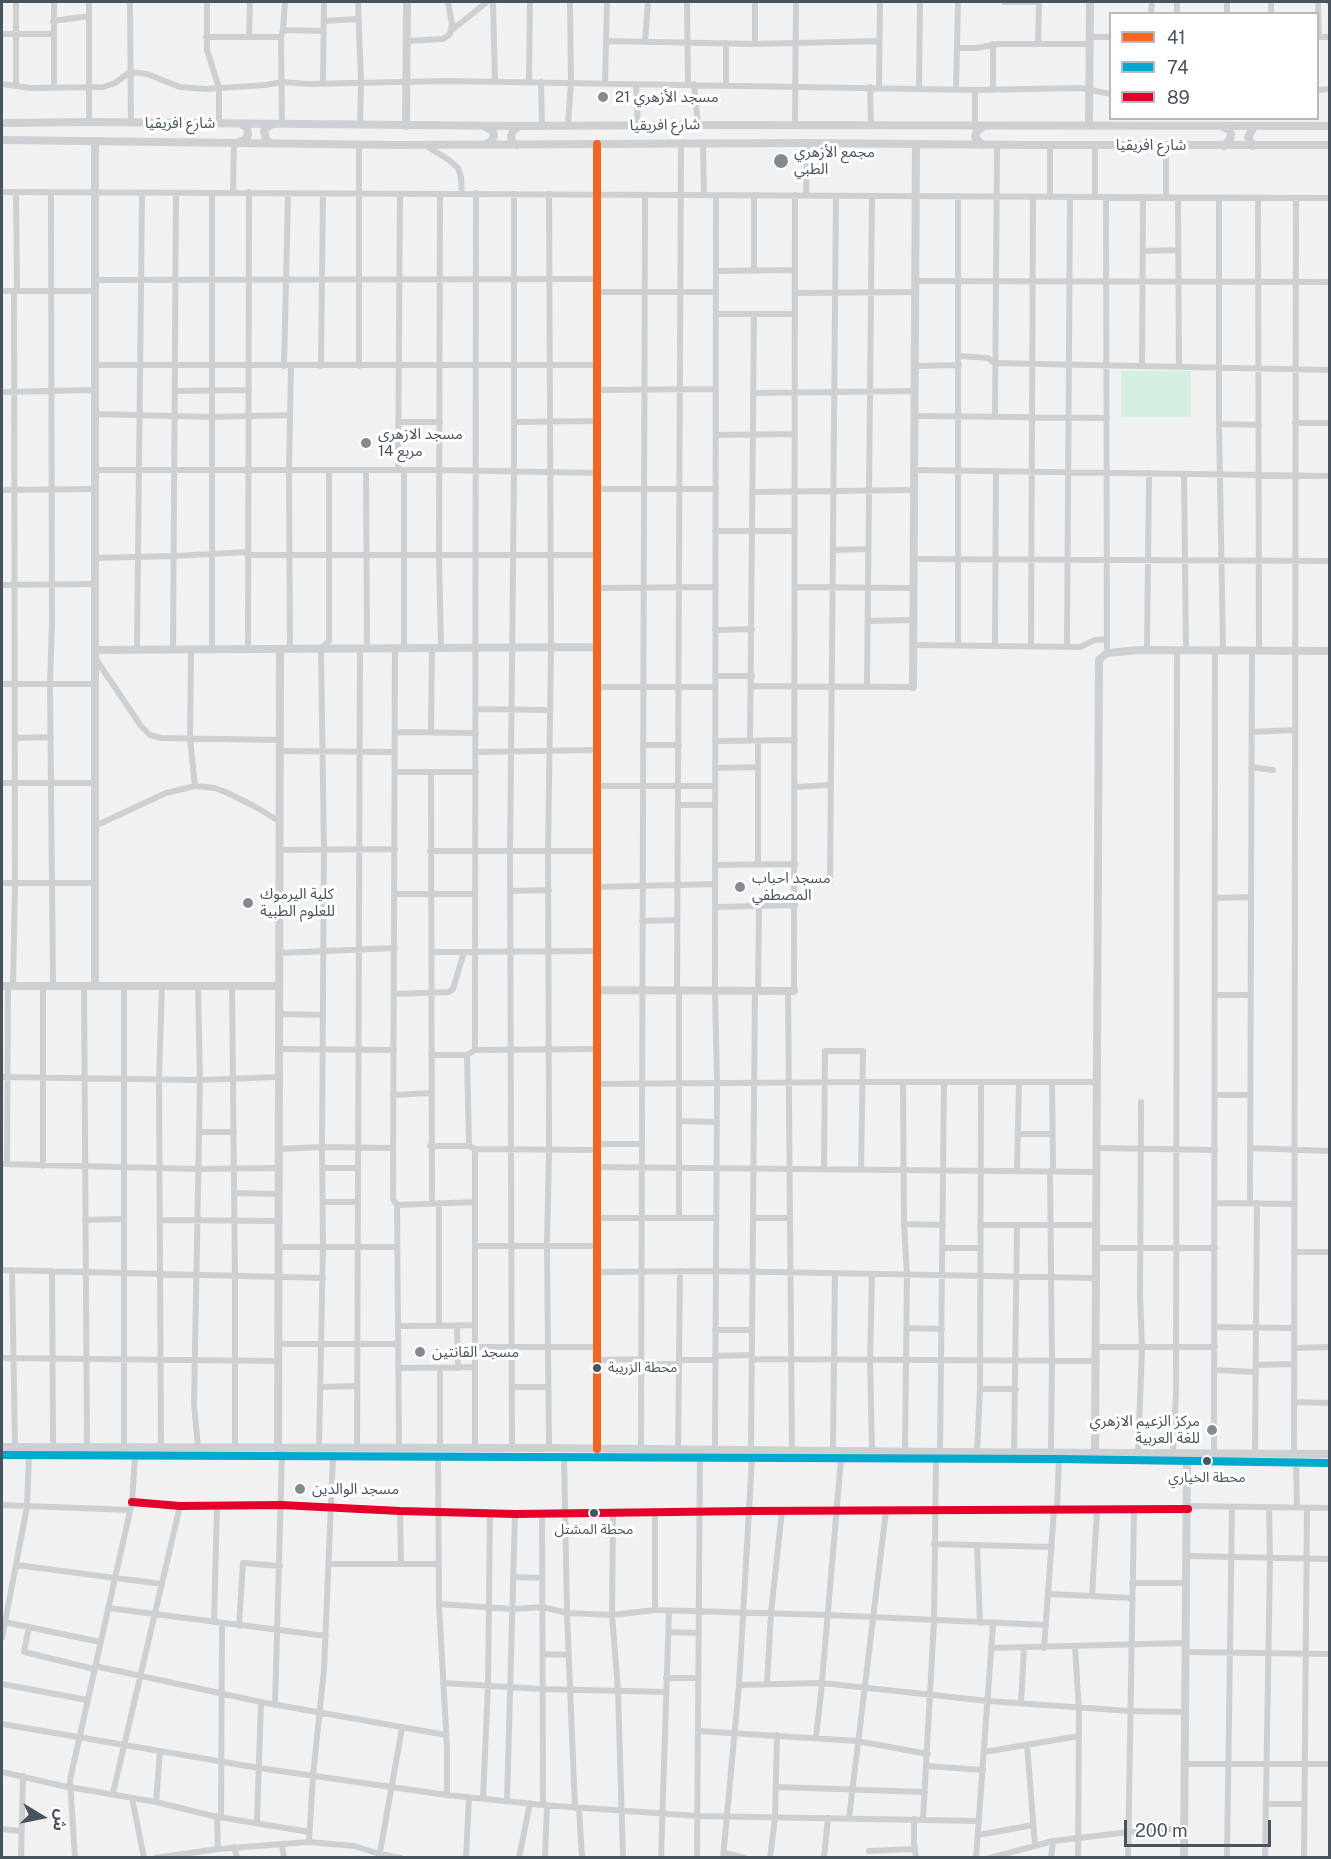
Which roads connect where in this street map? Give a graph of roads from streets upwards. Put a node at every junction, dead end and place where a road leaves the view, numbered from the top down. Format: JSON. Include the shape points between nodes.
{"nodes":[{"id":1,"x":16,"y":2,"type":"edge"},
{"id":2,"x":54,"y":2,"type":"edge"},
{"id":3,"x":88,"y":2,"type":"edge"},
{"id":4,"x":130,"y":2,"type":"edge"},
{"id":5,"x":207,"y":2,"type":"edge"},
{"id":6,"x":250,"y":2,"type":"edge"},
{"id":7,"x":285,"y":2,"type":"edge"},
{"id":8,"x":324,"y":2,"type":"edge"},
{"id":9,"x":358,"y":2,"type":"edge"},
{"id":10,"x":407,"y":2,"type":"edge"},
{"id":11,"x":448,"y":2,"type":"edge"},
{"id":12,"x":487,"y":2,"type":"edge"},
{"id":13,"x":493,"y":2,"type":"edge"},
{"id":14,"x":530,"y":2,"type":"edge"},
{"id":15,"x":570,"y":2,"type":"edge"},
{"id":16,"x":608,"y":2,"type":"edge"},
{"id":17,"x":648,"y":2,"type":"edge"},
{"id":18,"x":687,"y":2,"type":"edge"},
{"id":19,"x":755,"y":2,"type":"edge"},
{"id":20,"x":796,"y":2,"type":"edge"},
{"id":21,"x":880,"y":2,"type":"edge"},
{"id":22,"x":920,"y":2,"type":"edge"},
{"id":23,"x":957,"y":2,"type":"edge"},
{"id":24,"x":1004,"y":2,"type":"edge"},
{"id":25,"x":1039,"y":2,"type":"edge"},
{"id":26,"x":1090,"y":2,"type":"edge"},
{"id":27,"x":88,"y":16,"type":"junction"},
{"id":28,"x":357,"y":19,"type":"junction"},
{"id":29,"x":53,"y":21,"type":"junction"},
{"id":30,"x":324,"y":21,"type":"junction"},
{"id":31,"x":283,"y":30,"type":"junction"},
{"id":32,"x":452,"y":30,"type":"junction"},
{"id":33,"x":323,"y":31,"type":"junction"},
{"id":34,"x":2,"y":34,"type":"edge"},
{"id":35,"x":16,"y":34,"type":"junction"},
{"id":36,"x":53,"y":34,"type":"junction"},
{"id":37,"x":206,"y":37,"type":"junction"},
{"id":38,"x":249,"y":37,"type":"junction"},
{"id":39,"x":1109,"y":37,"type":"edge"},
{"id":40,"x":281,"y":38,"type":"junction"},
{"id":41,"x":1090,"y":40,"type":"junction"},
{"id":42,"x":407,"y":41,"type":"junction"},
{"id":43,"x":607,"y":41,"type":"junction"},
{"id":44,"x":879,"y":41,"type":"junction"},
{"id":45,"x":645,"y":42,"type":"junction"},
{"id":46,"x":688,"y":43,"type":"junction"},
{"id":47,"x":796,"y":43,"type":"junction"},
{"id":48,"x":726,"y":44,"type":"junction"},
{"id":49,"x":755,"y":44,"type":"junction"},
{"id":50,"x":993,"y":44,"type":"junction"},
{"id":51,"x":1038,"y":44,"type":"junction"},
{"id":52,"x":957,"y":48,"type":"junction"},
{"id":53,"x":130,"y":72,"type":"junction"},
{"id":54,"x":361,"y":81,"type":"junction"},
{"id":55,"x":282,"y":82,"type":"junction"},
{"id":56,"x":406,"y":82,"type":"junction"},
{"id":57,"x":495,"y":82,"type":"junction"},
{"id":58,"x":529,"y":82,"type":"junction"},
{"id":59,"x":542,"y":82,"type":"junction"},
{"id":60,"x":571,"y":82,"type":"junction"},
{"id":61,"x":323,"y":83,"type":"junction"},
{"id":62,"x":605,"y":83,"type":"junction"},
{"id":63,"x":2,"y":84,"type":"edge"},
{"id":64,"x":636,"y":84,"type":"junction"},
{"id":65,"x":691,"y":84,"type":"junction"},
{"id":66,"x":726,"y":85,"type":"junction"},
{"id":67,"x":16,"y":86,"type":"junction"},
{"id":68,"x":88,"y":86,"type":"junction"},
{"id":69,"x":795,"y":87,"type":"junction"},
{"id":70,"x":870,"y":87,"type":"junction"},
{"id":71,"x":879,"y":87,"type":"junction"},
{"id":72,"x":54,"y":88,"type":"junction"},
{"id":73,"x":219,"y":88,"type":"junction"},
{"id":74,"x":919,"y":88,"type":"junction"},
{"id":75,"x":956,"y":89,"type":"junction"},
{"id":76,"x":975,"y":90,"type":"junction"},
{"id":77,"x":993,"y":90,"type":"junction"},
{"id":78,"x":1089,"y":90,"type":"junction"},
{"id":79,"x":1109,"y":94,"type":"edge"},
{"id":80,"x":89,"y":122,"type":"junction"},
{"id":81,"x":1139,"y":122,"type":"edge"},
{"id":82,"x":1175,"y":122,"type":"edge"},
{"id":83,"x":1308,"y":122,"type":"edge"},
{"id":84,"x":2,"y":123,"type":"edge"},
{"id":85,"x":131,"y":123,"type":"junction"},
{"id":86,"x":219,"y":123,"type":"junction"},
{"id":87,"x":237,"y":124,"type":"junction"},
{"id":88,"x":279,"y":124,"type":"junction"},
{"id":89,"x":360,"y":125,"type":"junction"},
{"id":90,"x":568,"y":125,"type":"junction"},
{"id":91,"x":698,"y":125,"type":"junction"},
{"id":92,"x":406,"y":126,"type":"junction"},
{"id":93,"x":483,"y":126,"type":"junction"},
{"id":94,"x":519,"y":126,"type":"junction"},
{"id":95,"x":542,"y":126,"type":"junction"},
{"id":96,"x":638,"y":126,"type":"junction"},
{"id":97,"x":795,"y":126,"type":"junction"},
{"id":98,"x":871,"y":126,"type":"junction"},
{"id":99,"x":975,"y":126,"type":"junction"},
{"id":100,"x":984,"y":126,"type":"junction"},
{"id":101,"x":1089,"y":126,"type":"junction"},
{"id":102,"x":1329,"y":126,"type":"edge"},
{"id":103,"x":1223,"y":127,"type":"junction"},
{"id":104,"x":1254,"y":127,"type":"junction"},
{"id":105,"x":2,"y":140,"type":"edge"},
{"id":106,"x":95,"y":141,"type":"junction"},
{"id":107,"x":235,"y":143,"type":"junction"},
{"id":108,"x":273,"y":143,"type":"junction"},
{"id":109,"x":807,"y":143,"type":"junction"},
{"id":110,"x":597,"y":144,"type":"junction"},
{"id":111,"x":359,"y":145,"type":"junction"},
{"id":112,"x":424,"y":145,"type":"junction"},
{"id":113,"x":484,"y":145,"type":"junction"},
{"id":114,"x":517,"y":145,"type":"junction"},
{"id":115,"x":681,"y":145,"type":"junction"},
{"id":116,"x":703,"y":145,"type":"junction"},
{"id":117,"x":916,"y":145,"type":"junction"},
{"id":118,"x":982,"y":145,"type":"junction"},
{"id":119,"x":997,"y":145,"type":"junction"},
{"id":120,"x":1050,"y":145,"type":"junction"},
{"id":121,"x":1095,"y":145,"type":"junction"},
{"id":122,"x":1166,"y":145,"type":"junction"},
{"id":123,"x":1329,"y":145,"type":"edge"},
{"id":124,"x":1224,"y":146,"type":"junction"},
{"id":125,"x":1253,"y":146,"type":"junction"},
{"id":126,"x":2,"y":192,"type":"edge"},
{"id":127,"x":249,"y":192,"type":"junction"},
{"id":128,"x":16,"y":193,"type":"junction"},
{"id":129,"x":51,"y":193,"type":"junction"},
{"id":130,"x":212,"y":193,"type":"junction"},
{"id":131,"x":233,"y":193,"type":"junction"},
{"id":132,"x":476,"y":193,"type":"junction"},
{"id":133,"x":95,"y":194,"type":"junction"},
{"id":134,"x":142,"y":194,"type":"junction"},
{"id":135,"x":176,"y":194,"type":"junction"},
{"id":136,"x":288,"y":194,"type":"junction"},
{"id":137,"x":323,"y":194,"type":"junction"},
{"id":138,"x":360,"y":194,"type":"junction"},
{"id":139,"x":400,"y":194,"type":"junction"},
{"id":140,"x":440,"y":194,"type":"junction"},
{"id":141,"x":462,"y":194,"type":"junction"},
{"id":142,"x":514,"y":194,"type":"junction"},
{"id":143,"x":549,"y":194,"type":"junction"},
{"id":144,"x":597,"y":194,"type":"junction"},
{"id":145,"x":645,"y":195,"type":"junction"},
{"id":146,"x":681,"y":195,"type":"junction"},
{"id":147,"x":704,"y":195,"type":"junction"},
{"id":148,"x":716,"y":195,"type":"junction"},
{"id":149,"x":754,"y":195,"type":"junction"},
{"id":150,"x":795,"y":195,"type":"junction"},
{"id":151,"x":806,"y":195,"type":"junction"},
{"id":152,"x":836,"y":196,"type":"junction"},
{"id":153,"x":872,"y":196,"type":"junction"},
{"id":154,"x":915,"y":196,"type":"junction"},
{"id":155,"x":958,"y":196,"type":"junction"},
{"id":156,"x":997,"y":196,"type":"junction"},
{"id":157,"x":1033,"y":197,"type":"junction"},
{"id":158,"x":1050,"y":197,"type":"junction"},
{"id":159,"x":1070,"y":197,"type":"junction"},
{"id":160,"x":1095,"y":197,"type":"junction"},
{"id":161,"x":1106,"y":197,"type":"junction"},
{"id":162,"x":1143,"y":197,"type":"junction"},
{"id":163,"x":1166,"y":197,"type":"junction"},
{"id":164,"x":1178,"y":198,"type":"junction"},
{"id":165,"x":1219,"y":198,"type":"junction"},
{"id":166,"x":1258,"y":198,"type":"junction"},
{"id":167,"x":1296,"y":198,"type":"junction"},
{"id":168,"x":1329,"y":198,"type":"edge"},
{"id":169,"x":1143,"y":250,"type":"junction"},
{"id":170,"x":1178,"y":250,"type":"junction"},
{"id":171,"x":795,"y":270,"type":"junction"},
{"id":172,"x":716,"y":271,"type":"junction"},
{"id":173,"x":754,"y":271,"type":"junction"},
{"id":174,"x":476,"y":279,"type":"junction"},
{"id":175,"x":513,"y":279,"type":"junction"},
{"id":176,"x":548,"y":279,"type":"junction"},
{"id":177,"x":597,"y":279,"type":"junction"},
{"id":178,"x":95,"y":280,"type":"junction"},
{"id":179,"x":141,"y":280,"type":"junction"},
{"id":180,"x":176,"y":280,"type":"junction"},
{"id":181,"x":212,"y":280,"type":"junction"},
{"id":182,"x":248,"y":280,"type":"junction"},
{"id":183,"x":286,"y":280,"type":"junction"},
{"id":184,"x":322,"y":280,"type":"junction"},
{"id":185,"x":360,"y":280,"type":"junction"},
{"id":186,"x":400,"y":280,"type":"junction"},
{"id":187,"x":440,"y":280,"type":"junction"},
{"id":188,"x":915,"y":281,"type":"junction"},
{"id":189,"x":959,"y":281,"type":"junction"},
{"id":190,"x":996,"y":281,"type":"junction"},
{"id":191,"x":1033,"y":281,"type":"junction"},
{"id":192,"x":1069,"y":281,"type":"junction"},
{"id":193,"x":1106,"y":282,"type":"junction"},
{"id":194,"x":1142,"y":282,"type":"junction"},
{"id":195,"x":1179,"y":282,"type":"junction"},
{"id":196,"x":1220,"y":282,"type":"junction"},
{"id":197,"x":1258,"y":282,"type":"junction"},
{"id":198,"x":1296,"y":282,"type":"junction"},
{"id":199,"x":1329,"y":282,"type":"edge"},
{"id":200,"x":2,"y":291,"type":"edge"},
{"id":201,"x":16,"y":291,"type":"junction"},
{"id":202,"x":95,"y":291,"type":"junction"},
{"id":203,"x":52,"y":292,"type":"junction"},
{"id":204,"x":597,"y":292,"type":"junction"},
{"id":205,"x":644,"y":292,"type":"junction"},
{"id":206,"x":680,"y":292,"type":"junction"},
{"id":207,"x":716,"y":292,"type":"junction"},
{"id":208,"x":835,"y":292,"type":"junction"},
{"id":209,"x":871,"y":292,"type":"junction"},
{"id":210,"x":915,"y":292,"type":"junction"},
{"id":211,"x":795,"y":293,"type":"junction"},
{"id":212,"x":716,"y":314,"type":"junction"},
{"id":213,"x":754,"y":314,"type":"junction"},
{"id":214,"x":795,"y":314,"type":"junction"},
{"id":215,"x":960,"y":356,"type":"junction"},
{"id":216,"x":994,"y":363,"type":"junction"},
{"id":217,"x":140,"y":364,"type":"junction"},
{"id":218,"x":176,"y":364,"type":"junction"},
{"id":219,"x":1032,"y":364,"type":"junction"},
{"id":220,"x":95,"y":365,"type":"junction"},
{"id":221,"x":212,"y":365,"type":"junction"},
{"id":222,"x":248,"y":365,"type":"junction"},
{"id":223,"x":959,"y":365,"type":"junction"},
{"id":224,"x":1070,"y":365,"type":"junction"},
{"id":225,"x":1107,"y":365,"type":"junction"},
{"id":226,"x":287,"y":366,"type":"junction"},
{"id":227,"x":321,"y":366,"type":"junction"},
{"id":228,"x":359,"y":366,"type":"junction"},
{"id":229,"x":399,"y":366,"type":"junction"},
{"id":230,"x":440,"y":366,"type":"junction"},
{"id":231,"x":476,"y":366,"type":"junction"},
{"id":232,"x":514,"y":366,"type":"junction"},
{"id":233,"x":549,"y":366,"type":"junction"},
{"id":234,"x":597,"y":366,"type":"junction"},
{"id":235,"x":915,"y":366,"type":"junction"},
{"id":236,"x":1142,"y":366,"type":"junction"},
{"id":237,"x":1179,"y":367,"type":"junction"},
{"id":238,"x":1220,"y":368,"type":"junction"},
{"id":239,"x":1258,"y":369,"type":"junction"},
{"id":240,"x":1295,"y":369,"type":"junction"},
{"id":241,"x":1329,"y":370,"type":"edge"},
{"id":242,"x":212,"y":389,"type":"junction"},
{"id":243,"x":716,"y":389,"type":"junction"},
{"id":244,"x":95,"y":390,"type":"junction"},
{"id":245,"x":249,"y":390,"type":"junction"},
{"id":246,"x":597,"y":390,"type":"junction"},
{"id":247,"x":644,"y":390,"type":"junction"},
{"id":248,"x":680,"y":390,"type":"junction"},
{"id":249,"x":52,"y":391,"type":"junction"},
{"id":250,"x":176,"y":391,"type":"junction"},
{"id":251,"x":914,"y":391,"type":"junction"},
{"id":252,"x":2,"y":392,"type":"edge"},
{"id":253,"x":14,"y":392,"type":"junction"},
{"id":254,"x":795,"y":392,"type":"junction"},
{"id":255,"x":834,"y":392,"type":"junction"},
{"id":256,"x":870,"y":392,"type":"junction"},
{"id":257,"x":753,"y":393,"type":"junction"},
{"id":258,"x":95,"y":414,"type":"junction"},
{"id":259,"x":140,"y":414,"type":"junction"},
{"id":260,"x":249,"y":415,"type":"junction"},
{"id":261,"x":290,"y":415,"type":"junction"},
{"id":262,"x":175,"y":416,"type":"junction"},
{"id":263,"x":914,"y":416,"type":"junction"},
{"id":264,"x":959,"y":416,"type":"junction"},
{"id":265,"x":212,"y":417,"type":"junction"},
{"id":266,"x":995,"y":417,"type":"junction"},
{"id":267,"x":1032,"y":418,"type":"junction"},
{"id":268,"x":1069,"y":418,"type":"junction"},
{"id":269,"x":1107,"y":418,"type":"junction"},
{"id":270,"x":597,"y":421,"type":"junction"},
{"id":271,"x":399,"y":422,"type":"junction"},
{"id":272,"x":440,"y":422,"type":"junction"},
{"id":273,"x":514,"y":422,"type":"junction"},
{"id":274,"x":550,"y":422,"type":"junction"},
{"id":275,"x":1295,"y":423,"type":"junction"},
{"id":276,"x":1329,"y":423,"type":"edge"},
{"id":277,"x":1219,"y":424,"type":"junction"},
{"id":278,"x":1259,"y":424,"type":"junction"},
{"id":279,"x":795,"y":434,"type":"junction"},
{"id":280,"x":716,"y":435,"type":"junction"},
{"id":281,"x":753,"y":435,"type":"junction"},
{"id":282,"x":95,"y":470,"type":"junction"},
{"id":283,"x":329,"y":470,"type":"junction"},
{"id":284,"x":401,"y":470,"type":"junction"},
{"id":285,"x":440,"y":470,"type":"junction"},
{"id":286,"x":914,"y":470,"type":"junction"},
{"id":287,"x":139,"y":471,"type":"junction"},
{"id":288,"x":176,"y":471,"type":"junction"},
{"id":289,"x":211,"y":471,"type":"junction"},
{"id":290,"x":248,"y":471,"type":"junction"},
{"id":291,"x":289,"y":471,"type":"junction"},
{"id":292,"x":366,"y":471,"type":"junction"},
{"id":293,"x":476,"y":471,"type":"junction"},
{"id":294,"x":959,"y":471,"type":"junction"},
{"id":295,"x":996,"y":471,"type":"junction"},
{"id":296,"x":1032,"y":472,"type":"junction"},
{"id":297,"x":1068,"y":472,"type":"junction"},
{"id":298,"x":514,"y":473,"type":"junction"},
{"id":299,"x":549,"y":473,"type":"junction"},
{"id":300,"x":1107,"y":473,"type":"junction"},
{"id":301,"x":1149,"y":473,"type":"junction"},
{"id":302,"x":597,"y":474,"type":"junction"},
{"id":303,"x":1184,"y":474,"type":"junction"},
{"id":304,"x":1221,"y":474,"type":"junction"},
{"id":305,"x":1259,"y":475,"type":"junction"},
{"id":306,"x":1295,"y":475,"type":"junction"},
{"id":307,"x":1329,"y":476,"type":"edge"},
{"id":308,"x":51,"y":489,"type":"junction"},
{"id":309,"x":95,"y":489,"type":"junction"},
{"id":310,"x":597,"y":489,"type":"junction"},
{"id":311,"x":644,"y":489,"type":"junction"},
{"id":312,"x":680,"y":489,"type":"junction"},
{"id":313,"x":716,"y":489,"type":"junction"},
{"id":314,"x":2,"y":490,"type":"edge"},
{"id":315,"x":14,"y":490,"type":"junction"},
{"id":316,"x":795,"y":490,"type":"junction"},
{"id":317,"x":834,"y":490,"type":"junction"},
{"id":318,"x":869,"y":490,"type":"junction"},
{"id":319,"x":914,"y":490,"type":"junction"},
{"id":320,"x":753,"y":492,"type":"junction"},
{"id":321,"x":715,"y":531,"type":"junction"},
{"id":322,"x":753,"y":531,"type":"junction"},
{"id":323,"x":795,"y":531,"type":"junction"},
{"id":324,"x":833,"y":549,"type":"junction"},
{"id":325,"x":868,"y":549,"type":"junction"},
{"id":326,"x":247,"y":554,"type":"junction"},
{"id":327,"x":213,"y":555,"type":"junction"},
{"id":328,"x":289,"y":555,"type":"junction"},
{"id":329,"x":439,"y":555,"type":"junction"},
{"id":330,"x":476,"y":555,"type":"junction"},
{"id":331,"x":513,"y":555,"type":"junction"},
{"id":332,"x":597,"y":555,"type":"junction"},
{"id":333,"x":174,"y":556,"type":"junction"},
{"id":334,"x":330,"y":556,"type":"junction"},
{"id":335,"x":368,"y":556,"type":"junction"},
{"id":336,"x":404,"y":556,"type":"junction"},
{"id":337,"x":549,"y":556,"type":"junction"},
{"id":338,"x":138,"y":557,"type":"junction"},
{"id":339,"x":95,"y":558,"type":"junction"},
{"id":340,"x":913,"y":559,"type":"junction"},
{"id":341,"x":959,"y":559,"type":"junction"},
{"id":342,"x":995,"y":559,"type":"junction"},
{"id":343,"x":1033,"y":560,"type":"junction"},
{"id":344,"x":1068,"y":560,"type":"junction"},
{"id":345,"x":1107,"y":560,"type":"junction"},
{"id":346,"x":1148,"y":560,"type":"junction"},
{"id":347,"x":1186,"y":560,"type":"junction"},
{"id":348,"x":1222,"y":560,"type":"junction"},
{"id":349,"x":1259,"y":560,"type":"junction"},
{"id":350,"x":1295,"y":561,"type":"junction"},
{"id":351,"x":1329,"y":561,"type":"edge"},
{"id":352,"x":52,"y":584,"type":"junction"},
{"id":353,"x":95,"y":584,"type":"junction"},
{"id":354,"x":2,"y":585,"type":"edge"},
{"id":355,"x":14,"y":585,"type":"junction"},
{"id":356,"x":715,"y":587,"type":"junction"},
{"id":357,"x":795,"y":587,"type":"junction"},
{"id":358,"x":833,"y":587,"type":"junction"},
{"id":359,"x":868,"y":587,"type":"junction"},
{"id":360,"x":597,"y":588,"type":"junction"},
{"id":361,"x":644,"y":588,"type":"junction"},
{"id":362,"x":679,"y":588,"type":"junction"},
{"id":363,"x":913,"y":588,"type":"junction"},
{"id":364,"x":913,"y":620,"type":"junction"},
{"id":365,"x":868,"y":621,"type":"junction"},
{"id":366,"x":752,"y":629,"type":"junction"},
{"id":367,"x":715,"y":630,"type":"junction"},
{"id":368,"x":1107,"y":639,"type":"junction"},
{"id":369,"x":913,"y":645,"type":"junction"},
{"id":370,"x":958,"y":645,"type":"junction"},
{"id":371,"x":597,"y":646,"type":"junction"},
{"id":372,"x":995,"y":646,"type":"junction"},
{"id":373,"x":476,"y":647,"type":"junction"},
{"id":374,"x":512,"y":647,"type":"junction"},
{"id":375,"x":551,"y":647,"type":"junction"},
{"id":376,"x":1031,"y":647,"type":"junction"},
{"id":377,"x":1067,"y":647,"type":"junction"},
{"id":378,"x":291,"y":648,"type":"junction"},
{"id":379,"x":321,"y":648,"type":"junction"},
{"id":380,"x":364,"y":648,"type":"junction"},
{"id":381,"x":399,"y":648,"type":"junction"},
{"id":382,"x":432,"y":648,"type":"junction"},
{"id":383,"x":441,"y":648,"type":"junction"},
{"id":384,"x":173,"y":649,"type":"junction"},
{"id":385,"x":191,"y":649,"type":"junction"},
{"id":386,"x":212,"y":649,"type":"junction"},
{"id":387,"x":248,"y":649,"type":"junction"},
{"id":388,"x":280,"y":649,"type":"junction"},
{"id":389,"x":137,"y":650,"type":"junction"},
{"id":390,"x":1147,"y":650,"type":"junction"},
{"id":391,"x":1182,"y":650,"type":"junction"},
{"id":392,"x":1219,"y":650,"type":"junction"},
{"id":393,"x":1256,"y":650,"type":"junction"},
{"id":394,"x":1294,"y":650,"type":"junction"},
{"id":395,"x":1329,"y":651,"type":"edge"},
{"id":396,"x":1107,"y":653,"type":"junction"},
{"id":397,"x":95,"y":654,"type":"junction"},
{"id":398,"x":715,"y":676,"type":"junction"},
{"id":399,"x":752,"y":676,"type":"junction"},
{"id":400,"x":2,"y":684,"type":"edge"},
{"id":401,"x":14,"y":684,"type":"junction"},
{"id":402,"x":50,"y":684,"type":"junction"},
{"id":403,"x":95,"y":684,"type":"junction"},
{"id":404,"x":752,"y":686,"type":"junction"},
{"id":405,"x":795,"y":686,"type":"junction"},
{"id":406,"x":597,"y":687,"type":"junction"},
{"id":407,"x":643,"y":687,"type":"junction"},
{"id":408,"x":679,"y":687,"type":"junction"},
{"id":409,"x":715,"y":687,"type":"junction"},
{"id":410,"x":832,"y":687,"type":"junction"},
{"id":411,"x":867,"y":687,"type":"junction"},
{"id":412,"x":913,"y":687,"type":"joint"},
{"id":413,"x":476,"y":709,"type":"junction"},
{"id":414,"x":512,"y":710,"type":"junction"},
{"id":415,"x":549,"y":710,"type":"junction"},
{"id":416,"x":1294,"y":730,"type":"junction"},
{"id":417,"x":395,"y":732,"type":"junction"},
{"id":418,"x":431,"y":732,"type":"junction"},
{"id":419,"x":1252,"y":732,"type":"junction"},
{"id":420,"x":476,"y":733,"type":"junction"},
{"id":421,"x":51,"y":737,"type":"junction"},
{"id":422,"x":15,"y":738,"type":"junction"},
{"id":423,"x":190,"y":738,"type":"junction"},
{"id":424,"x":280,"y":740,"type":"junction"},
{"id":425,"x":795,"y":740,"type":"junction"},
{"id":426,"x":715,"y":741,"type":"junction"},
{"id":427,"x":754,"y":741,"type":"junction"},
{"id":428,"x":643,"y":745,"type":"junction"},
{"id":429,"x":679,"y":745,"type":"junction"},
{"id":430,"x":597,"y":750,"type":"junction"},
{"id":431,"x":279,"y":751,"type":"junction"},
{"id":432,"x":322,"y":751,"type":"junction"},
{"id":433,"x":360,"y":752,"type":"junction"},
{"id":434,"x":395,"y":752,"type":"junction"},
{"id":435,"x":476,"y":752,"type":"junction"},
{"id":436,"x":512,"y":752,"type":"junction"},
{"id":437,"x":549,"y":752,"type":"junction"},
{"id":438,"x":758,"y":767,"type":"junction"},
{"id":439,"x":1251,"y":767,"type":"junction"},
{"id":440,"x":715,"y":768,"type":"junction"},
{"id":441,"x":1273,"y":770,"type":"dead end"},
{"id":442,"x":395,"y":772,"type":"junction"},
{"id":443,"x":431,"y":772,"type":"junction"},
{"id":444,"x":476,"y":772,"type":"junction"},
{"id":445,"x":15,"y":782,"type":"junction"},
{"id":446,"x":51,"y":782,"type":"junction"},
{"id":447,"x":2,"y":783,"type":"edge"},
{"id":448,"x":95,"y":783,"type":"junction"},
{"id":449,"x":831,"y":785,"type":"junction"},
{"id":450,"x":195,"y":786,"type":"junction"},
{"id":451,"x":597,"y":786,"type":"junction"},
{"id":452,"x":643,"y":786,"type":"junction"},
{"id":453,"x":679,"y":786,"type":"junction"},
{"id":454,"x":715,"y":786,"type":"junction"},
{"id":455,"x":795,"y":787,"type":"junction"},
{"id":456,"x":678,"y":805,"type":"junction"},
{"id":457,"x":715,"y":805,"type":"junction"},
{"id":458,"x":279,"y":821,"type":"junction"},
{"id":459,"x":95,"y":826,"type":"junction"},
{"id":460,"x":395,"y":849,"type":"junction"},
{"id":461,"x":279,"y":850,"type":"junction"},
{"id":462,"x":476,"y":850,"type":"junction"},
{"id":463,"x":324,"y":851,"type":"junction"},
{"id":464,"x":359,"y":851,"type":"junction"},
{"id":465,"x":430,"y":851,"type":"junction"},
{"id":466,"x":548,"y":851,"type":"junction"},
{"id":467,"x":597,"y":851,"type":"junction"},
{"id":468,"x":510,"y":852,"type":"junction"},
{"id":469,"x":758,"y":864,"type":"junction"},
{"id":470,"x":795,"y":864,"type":"junction"},
{"id":471,"x":715,"y":865,"type":"junction"},
{"id":472,"x":15,"y":882,"type":"junction"},
{"id":473,"x":52,"y":882,"type":"junction"},
{"id":474,"x":2,"y":883,"type":"edge"},
{"id":475,"x":95,"y":883,"type":"junction"},
{"id":476,"x":795,"y":883,"type":"junction"},
{"id":477,"x":678,"y":884,"type":"junction"},
{"id":478,"x":715,"y":884,"type":"junction"},
{"id":479,"x":642,"y":885,"type":"junction"},
{"id":480,"x":597,"y":887,"type":"junction"},
{"id":481,"x":549,"y":890,"type":"junction"},
{"id":482,"x":511,"y":891,"type":"junction"},
{"id":483,"x":431,"y":893,"type":"junction"},
{"id":484,"x":395,"y":894,"type":"junction"},
{"id":485,"x":476,"y":894,"type":"junction"},
{"id":486,"x":1215,"y":897,"type":"junction"},
{"id":487,"x":1251,"y":897,"type":"junction"},
{"id":488,"x":795,"y":905,"type":"junction"},
{"id":489,"x":759,"y":906,"type":"junction"},
{"id":490,"x":715,"y":907,"type":"junction"},
{"id":491,"x":677,"y":920,"type":"junction"},
{"id":492,"x":642,"y":921,"type":"junction"},
{"id":493,"x":395,"y":948,"type":"junction"},
{"id":494,"x":360,"y":950,"type":"junction"},
{"id":495,"x":323,"y":951,"type":"junction"},
{"id":496,"x":432,"y":951,"type":"junction"},
{"id":497,"x":476,"y":951,"type":"junction"},
{"id":498,"x":512,"y":951,"type":"junction"},
{"id":499,"x":548,"y":951,"type":"junction"},
{"id":500,"x":597,"y":951,"type":"junction"},
{"id":501,"x":279,"y":952,"type":"junction"},
{"id":502,"x":464,"y":952,"type":"junction"},
{"id":503,"x":7,"y":986,"type":"edge"},
{"id":504,"x":43,"y":986,"type":"junction"},
{"id":505,"x":53,"y":986,"type":"junction"},
{"id":506,"x":84,"y":986,"type":"junction"},
{"id":507,"x":95,"y":986,"type":"junction"},
{"id":508,"x":124,"y":986,"type":"junction"},
{"id":509,"x":162,"y":986,"type":"junction"},
{"id":510,"x":198,"y":986,"type":"junction"},
{"id":511,"x":232,"y":986,"type":"junction"},
{"id":512,"x":279,"y":986,"type":"junction"},
{"id":513,"x":597,"y":990,"type":"junction"},
{"id":514,"x":641,"y":990,"type":"junction"},
{"id":515,"x":678,"y":990,"type":"junction"},
{"id":516,"x":715,"y":990,"type":"junction"},
{"id":517,"x":757,"y":990,"type":"junction"},
{"id":518,"x":791,"y":991,"type":"junction"},
{"id":519,"x":432,"y":993,"type":"junction"},
{"id":520,"x":395,"y":994,"type":"junction"},
{"id":521,"x":1215,"y":995,"type":"junction"},
{"id":522,"x":1250,"y":995,"type":"junction"},
{"id":523,"x":279,"y":1014,"type":"junction"},
{"id":524,"x":323,"y":1015,"type":"junction"},
{"id":525,"x":279,"y":1049,"type":"junction"},
{"id":526,"x":323,"y":1049,"type":"junction"},
{"id":527,"x":359,"y":1049,"type":"junction"},
{"id":528,"x":597,"y":1049,"type":"junction"},
{"id":529,"x":394,"y":1050,"type":"junction"},
{"id":530,"x":475,"y":1050,"type":"junction"},
{"id":531,"x":512,"y":1050,"type":"junction"},
{"id":532,"x":548,"y":1050,"type":"junction"},
{"id":533,"x":431,"y":1055,"type":"junction"},
{"id":534,"x":466,"y":1055,"type":"junction"},
{"id":535,"x":4,"y":1077,"type":"edge"},
{"id":536,"x":44,"y":1077,"type":"junction"},
{"id":537,"x":233,"y":1077,"type":"junction"},
{"id":538,"x":278,"y":1077,"type":"junction"},
{"id":539,"x":86,"y":1078,"type":"junction"},
{"id":540,"x":125,"y":1078,"type":"junction"},
{"id":541,"x":159,"y":1079,"type":"junction"},
{"id":542,"x":200,"y":1080,"type":"junction"},
{"id":543,"x":825,"y":1082,"type":"junction"},
{"id":544,"x":863,"y":1082,"type":"junction"},
{"id":545,"x":903,"y":1082,"type":"junction"},
{"id":546,"x":944,"y":1082,"type":"junction"},
{"id":547,"x":981,"y":1082,"type":"junction"},
{"id":548,"x":1019,"y":1082,"type":"junction"},
{"id":549,"x":1052,"y":1082,"type":"junction"},
{"id":550,"x":1097,"y":1082,"type":"junction"},
{"id":551,"x":641,"y":1083,"type":"junction"},
{"id":552,"x":679,"y":1083,"type":"junction"},
{"id":553,"x":717,"y":1083,"type":"junction"},
{"id":554,"x":754,"y":1083,"type":"junction"},
{"id":555,"x":789,"y":1083,"type":"junction"},
{"id":556,"x":597,"y":1084,"type":"junction"},
{"id":557,"x":431,"y":1093,"type":"junction"},
{"id":558,"x":393,"y":1095,"type":"junction"},
{"id":559,"x":1215,"y":1095,"type":"junction"},
{"id":560,"x":1250,"y":1095,"type":"junction"},
{"id":561,"x":1141,"y":1102,"type":"dead end"},
{"id":562,"x":679,"y":1121,"type":"junction"},
{"id":563,"x":717,"y":1122,"type":"junction"},
{"id":564,"x":199,"y":1132,"type":"junction"},
{"id":565,"x":234,"y":1132,"type":"junction"},
{"id":566,"x":1018,"y":1134,"type":"junction"},
{"id":567,"x":1052,"y":1134,"type":"junction"},
{"id":568,"x":641,"y":1144,"type":"junction"},
{"id":569,"x":322,"y":1146,"type":"junction"},
{"id":570,"x":430,"y":1146,"type":"junction"},
{"id":571,"x":358,"y":1147,"type":"junction"},
{"id":572,"x":597,"y":1147,"type":"junction"},
{"id":573,"x":393,"y":1148,"type":"junction"},
{"id":574,"x":472,"y":1148,"type":"junction"},
{"id":575,"x":510,"y":1148,"type":"junction"},
{"id":576,"x":1097,"y":1148,"type":"junction"},
{"id":577,"x":1141,"y":1148,"type":"junction"},
{"id":578,"x":1250,"y":1148,"type":"junction"},
{"id":579,"x":278,"y":1149,"type":"junction"},
{"id":580,"x":549,"y":1150,"type":"junction"},
{"id":581,"x":1177,"y":1150,"type":"junction"},
{"id":582,"x":1215,"y":1150,"type":"junction"},
{"id":583,"x":1294,"y":1150,"type":"junction"},
{"id":584,"x":1329,"y":1151,"type":"edge"},
{"id":585,"x":4,"y":1164,"type":"edge"},
{"id":586,"x":43,"y":1166,"type":"junction"},
{"id":587,"x":85,"y":1166,"type":"junction"},
{"id":588,"x":597,"y":1167,"type":"junction"},
{"id":589,"x":641,"y":1167,"type":"junction"},
{"id":590,"x":125,"y":1168,"type":"junction"},
{"id":591,"x":234,"y":1168,"type":"junction"},
{"id":592,"x":278,"y":1168,"type":"junction"},
{"id":593,"x":322,"y":1168,"type":"junction"},
{"id":594,"x":358,"y":1168,"type":"junction"},
{"id":595,"x":679,"y":1168,"type":"junction"},
{"id":596,"x":717,"y":1168,"type":"junction"},
{"id":597,"x":754,"y":1168,"type":"junction"},
{"id":598,"x":160,"y":1169,"type":"junction"},
{"id":599,"x":198,"y":1169,"type":"junction"},
{"id":600,"x":789,"y":1169,"type":"junction"},
{"id":601,"x":824,"y":1169,"type":"junction"},
{"id":602,"x":861,"y":1169,"type":"junction"},
{"id":603,"x":904,"y":1170,"type":"junction"},
{"id":604,"x":944,"y":1170,"type":"junction"},
{"id":605,"x":981,"y":1171,"type":"junction"},
{"id":606,"x":1017,"y":1171,"type":"junction"},
{"id":607,"x":1051,"y":1171,"type":"junction"},
{"id":608,"x":1097,"y":1172,"type":"junction"},
{"id":609,"x":234,"y":1193,"type":"junction"},
{"id":610,"x":278,"y":1194,"type":"junction"},
{"id":611,"x":323,"y":1202,"type":"junction"},
{"id":612,"x":357,"y":1202,"type":"junction"},
{"id":613,"x":475,"y":1202,"type":"junction"},
{"id":614,"x":1215,"y":1203,"type":"junction"},
{"id":615,"x":1250,"y":1203,"type":"junction"},
{"id":616,"x":1257,"y":1203,"type":"junction"},
{"id":617,"x":397,"y":1204,"type":"junction"},
{"id":618,"x":435,"y":1204,"type":"junction"},
{"id":619,"x":1294,"y":1204,"type":"junction"},
{"id":620,"x":597,"y":1218,"type":"junction"},
{"id":621,"x":641,"y":1218,"type":"junction"},
{"id":622,"x":679,"y":1218,"type":"junction"},
{"id":623,"x":716,"y":1218,"type":"junction"},
{"id":624,"x":753,"y":1218,"type":"junction"},
{"id":625,"x":789,"y":1218,"type":"junction"},
{"id":626,"x":85,"y":1220,"type":"junction"},
{"id":627,"x":124,"y":1220,"type":"junction"},
{"id":628,"x":160,"y":1221,"type":"junction"},
{"id":629,"x":198,"y":1221,"type":"junction"},
{"id":630,"x":235,"y":1221,"type":"junction"},
{"id":631,"x":278,"y":1221,"type":"junction"},
{"id":632,"x":904,"y":1224,"type":"junction"},
{"id":633,"x":980,"y":1225,"type":"junction"},
{"id":634,"x":1017,"y":1225,"type":"junction"},
{"id":635,"x":1051,"y":1225,"type":"junction"},
{"id":636,"x":1097,"y":1225,"type":"junction"},
{"id":637,"x":943,"y":1226,"type":"junction"},
{"id":638,"x":323,"y":1246,"type":"junction"},
{"id":639,"x":357,"y":1246,"type":"junction"},
{"id":640,"x":475,"y":1246,"type":"junction"},
{"id":641,"x":547,"y":1246,"type":"junction"},
{"id":642,"x":597,"y":1246,"type":"junction"},
{"id":643,"x":278,"y":1247,"type":"junction"},
{"id":644,"x":397,"y":1247,"type":"junction"},
{"id":645,"x":512,"y":1247,"type":"junction"},
{"id":646,"x":943,"y":1248,"type":"junction"},
{"id":647,"x":980,"y":1248,"type":"junction"},
{"id":648,"x":1097,"y":1248,"type":"junction"},
{"id":649,"x":1176,"y":1248,"type":"junction"},
{"id":650,"x":1215,"y":1248,"type":"junction"},
{"id":651,"x":1140,"y":1249,"type":"junction"},
{"id":652,"x":1294,"y":1252,"type":"junction"},
{"id":653,"x":1329,"y":1252,"type":"edge"},
{"id":654,"x":2,"y":1270,"type":"edge"},
{"id":655,"x":12,"y":1270,"type":"junction"},
{"id":656,"x":52,"y":1271,"type":"junction"},
{"id":657,"x":680,"y":1271,"type":"junction"},
{"id":658,"x":716,"y":1271,"type":"junction"},
{"id":659,"x":86,"y":1272,"type":"junction"},
{"id":660,"x":123,"y":1272,"type":"junction"},
{"id":661,"x":597,"y":1272,"type":"junction"},
{"id":662,"x":641,"y":1272,"type":"junction"},
{"id":663,"x":753,"y":1272,"type":"junction"},
{"id":664,"x":160,"y":1273,"type":"junction"},
{"id":665,"x":790,"y":1273,"type":"junction"},
{"id":666,"x":198,"y":1274,"type":"junction"},
{"id":667,"x":835,"y":1274,"type":"junction"},
{"id":668,"x":872,"y":1274,"type":"junction"},
{"id":669,"x":906,"y":1275,"type":"junction"},
{"id":670,"x":942,"y":1275,"type":"junction"},
{"id":671,"x":980,"y":1276,"type":"junction"},
{"id":672,"x":235,"y":1277,"type":"junction"},
{"id":673,"x":1018,"y":1277,"type":"junction"},
{"id":674,"x":1051,"y":1277,"type":"junction"},
{"id":675,"x":278,"y":1278,"type":"junction"},
{"id":676,"x":323,"y":1278,"type":"junction"},
{"id":677,"x":1096,"y":1278,"type":"junction"},
{"id":678,"x":457,"y":1325,"type":"junction"},
{"id":679,"x":475,"y":1325,"type":"junction"},
{"id":680,"x":398,"y":1326,"type":"junction"},
{"id":681,"x":439,"y":1326,"type":"junction"},
{"id":682,"x":1215,"y":1326,"type":"junction"},
{"id":683,"x":1256,"y":1327,"type":"junction"},
{"id":684,"x":907,"y":1328,"type":"junction"},
{"id":685,"x":1294,"y":1328,"type":"junction"},
{"id":686,"x":942,"y":1329,"type":"junction"},
{"id":687,"x":716,"y":1330,"type":"junction"},
{"id":688,"x":752,"y":1330,"type":"junction"},
{"id":689,"x":277,"y":1344,"type":"junction"},
{"id":690,"x":321,"y":1344,"type":"junction"},
{"id":691,"x":357,"y":1344,"type":"junction"},
{"id":692,"x":398,"y":1344,"type":"junction"},
{"id":693,"x":475,"y":1347,"type":"junction"},
{"id":694,"x":513,"y":1347,"type":"junction"},
{"id":695,"x":548,"y":1347,"type":"junction"},
{"id":696,"x":597,"y":1347,"type":"junction"},
{"id":697,"x":1097,"y":1347,"type":"junction"},
{"id":698,"x":1215,"y":1347,"type":"junction"},
{"id":699,"x":1329,"y":1347,"type":"edge"},
{"id":700,"x":1142,"y":1348,"type":"junction"},
{"id":701,"x":1176,"y":1348,"type":"junction"},
{"id":702,"x":1294,"y":1348,"type":"junction"},
{"id":703,"x":752,"y":1357,"type":"junction"},
{"id":704,"x":2,"y":1358,"type":"edge"},
{"id":705,"x":13,"y":1358,"type":"junction"},
{"id":706,"x":51,"y":1358,"type":"junction"},
{"id":707,"x":715,"y":1358,"type":"junction"},
{"id":708,"x":88,"y":1359,"type":"junction"},
{"id":709,"x":123,"y":1359,"type":"junction"},
{"id":710,"x":161,"y":1359,"type":"junction"},
{"id":711,"x":597,"y":1359,"type":"junction"},
{"id":712,"x":196,"y":1360,"type":"junction"},
{"id":713,"x":234,"y":1360,"type":"junction"},
{"id":714,"x":277,"y":1360,"type":"junction"},
{"id":715,"x":791,"y":1360,"type":"junction"},
{"id":716,"x":833,"y":1360,"type":"junction"},
{"id":717,"x":870,"y":1360,"type":"junction"},
{"id":718,"x":907,"y":1360,"type":"junction"},
{"id":719,"x":942,"y":1360,"type":"junction"},
{"id":720,"x":980,"y":1361,"type":"junction"},
{"id":721,"x":1016,"y":1361,"type":"junction"},
{"id":722,"x":1052,"y":1361,"type":"junction"},
{"id":723,"x":1097,"y":1361,"type":"junction"},
{"id":724,"x":641,"y":1362,"type":"junction"},
{"id":725,"x":679,"y":1362,"type":"junction"},
{"id":726,"x":1294,"y":1364,"type":"junction"},
{"id":727,"x":475,"y":1367,"type":"junction"},
{"id":728,"x":398,"y":1368,"type":"junction"},
{"id":729,"x":440,"y":1368,"type":"junction"},
{"id":730,"x":458,"y":1368,"type":"junction"},
{"id":731,"x":1256,"y":1368,"type":"junction"},
{"id":732,"x":1215,"y":1370,"type":"junction"},
{"id":733,"x":356,"y":1386,"type":"junction"},
{"id":734,"x":321,"y":1387,"type":"junction"},
{"id":735,"x":512,"y":1387,"type":"junction"},
{"id":736,"x":548,"y":1387,"type":"junction"},
{"id":737,"x":980,"y":1389,"type":"junction"},
{"id":738,"x":1016,"y":1389,"type":"junction"},
{"id":739,"x":1294,"y":1402,"type":"junction"},
{"id":740,"x":1329,"y":1403,"type":"edge"},
{"id":741,"x":15,"y":1446,"type":"junction"},
{"id":742,"x":2,"y":1447,"type":"edge"},
{"id":743,"x":52,"y":1447,"type":"junction"},
{"id":744,"x":87,"y":1447,"type":"junction"},
{"id":745,"x":124,"y":1447,"type":"junction"},
{"id":746,"x":161,"y":1448,"type":"junction"},
{"id":747,"x":198,"y":1448,"type":"junction"},
{"id":748,"x":235,"y":1448,"type":"junction"},
{"id":749,"x":357,"y":1448,"type":"junction"},
{"id":750,"x":512,"y":1448,"type":"junction"},
{"id":751,"x":549,"y":1448,"type":"junction"},
{"id":752,"x":319,"y":1449,"type":"junction"},
{"id":753,"x":399,"y":1449,"type":"junction"},
{"id":754,"x":475,"y":1449,"type":"junction"},
{"id":755,"x":597,"y":1449,"type":"junction"},
{"id":756,"x":641,"y":1449,"type":"junction"},
{"id":757,"x":678,"y":1450,"type":"junction"},
{"id":758,"x":715,"y":1450,"type":"junction"},
{"id":759,"x":792,"y":1450,"type":"junction"},
{"id":760,"x":834,"y":1451,"type":"junction"},
{"id":761,"x":872,"y":1451,"type":"junction"},
{"id":762,"x":905,"y":1451,"type":"junction"},
{"id":763,"x":280,"y":1452,"type":"junction"},
{"id":764,"x":439,"y":1452,"type":"junction"},
{"id":765,"x":976,"y":1453,"type":"junction"},
{"id":766,"x":1014,"y":1453,"type":"junction"},
{"id":767,"x":1051,"y":1453,"type":"junction"},
{"id":768,"x":1095,"y":1453,"type":"junction"},
{"id":769,"x":1138,"y":1453,"type":"junction"},
{"id":770,"x":1173,"y":1453,"type":"junction"},
{"id":771,"x":1214,"y":1453,"type":"junction"},
{"id":772,"x":700,"y":1454,"type":"junction"},
{"id":773,"x":752,"y":1454,"type":"junction"},
{"id":774,"x":1255,"y":1454,"type":"junction"},
{"id":775,"x":1329,"y":1454,"type":"edge"},
{"id":776,"x":2,"y":1455,"type":"edge"},
{"id":777,"x":29,"y":1455,"type":"junction"},
{"id":778,"x":135,"y":1456,"type":"junction"},
{"id":779,"x":333,"y":1456,"type":"junction"},
{"id":780,"x":564,"y":1456,"type":"junction"},
{"id":781,"x":938,"y":1456,"type":"junction"},
{"id":782,"x":1187,"y":1457,"type":"junction"},
{"id":783,"x":1295,"y":1458,"type":"junction"},
{"id":784,"x":841,"y":1459,"type":"junction"},
{"id":785,"x":1059,"y":1459,"type":"junction"},
{"id":786,"x":1329,"y":1463,"type":"edge"},
{"id":787,"x":132,"y":1502,"type":"junction"},
{"id":788,"x":27,"y":1504,"type":"junction"},
{"id":789,"x":2,"y":1505,"type":"edge"},
{"id":790,"x":281,"y":1505,"type":"junction"},
{"id":791,"x":180,"y":1506,"type":"junction"},
{"id":792,"x":217,"y":1506,"type":"junction"},
{"id":793,"x":331,"y":1507,"type":"junction"},
{"id":794,"x":1232,"y":1507,"type":"junction"},
{"id":795,"x":1269,"y":1507,"type":"junction"},
{"id":796,"x":1188,"y":1508,"type":"junction"},
{"id":797,"x":1297,"y":1508,"type":"junction"},
{"id":798,"x":1307,"y":1508,"type":"junction"},
{"id":799,"x":1329,"y":1508,"type":"edge"},
{"id":800,"x":130,"y":1510,"type":"junction"},
{"id":801,"x":1056,"y":1510,"type":"junction"},
{"id":802,"x":1097,"y":1510,"type":"junction"},
{"id":803,"x":1134,"y":1510,"type":"junction"},
{"id":804,"x":400,"y":1511,"type":"junction"},
{"id":805,"x":699,"y":1511,"type":"junction"},
{"id":806,"x":750,"y":1511,"type":"junction"},
{"id":807,"x":782,"y":1511,"type":"junction"},
{"id":808,"x":837,"y":1511,"type":"junction"},
{"id":809,"x":886,"y":1511,"type":"junction"},
{"id":810,"x":935,"y":1511,"type":"junction"},
{"id":811,"x":438,"y":1512,"type":"junction"},
{"id":812,"x":613,"y":1512,"type":"junction"},
{"id":813,"x":655,"y":1512,"type":"junction"},
{"id":814,"x":490,"y":1513,"type":"junction"},
{"id":815,"x":542,"y":1513,"type":"junction"},
{"id":816,"x":564,"y":1513,"type":"junction"},
{"id":817,"x":515,"y":1514,"type":"junction"},
{"id":818,"x":934,"y":1544,"type":"junction"},
{"id":819,"x":977,"y":1545,"type":"junction"},
{"id":820,"x":1052,"y":1547,"type":"junction"},
{"id":821,"x":1188,"y":1556,"type":"junction"},
{"id":822,"x":1232,"y":1558,"type":"junction"},
{"id":823,"x":1270,"y":1558,"type":"junction"},
{"id":824,"x":1307,"y":1558,"type":"junction"},
{"id":825,"x":1329,"y":1559,"type":"edge"},
{"id":826,"x":329,"y":1564,"type":"junction"},
{"id":827,"x":401,"y":1564,"type":"junction"},
{"id":828,"x":438,"y":1564,"type":"junction"},
{"id":829,"x":16,"y":1566,"type":"junction"},
{"id":830,"x":279,"y":1566,"type":"junction"},
{"id":831,"x":515,"y":1577,"type":"junction"},
{"id":832,"x":115,"y":1578,"type":"junction"},
{"id":833,"x":542,"y":1578,"type":"junction"},
{"id":834,"x":1132,"y":1583,"type":"junction"},
{"id":835,"x":1186,"y":1583,"type":"junction"},
{"id":836,"x":162,"y":1584,"type":"junction"},
{"id":837,"x":1048,"y":1594,"type":"junction"},
{"id":838,"x":1092,"y":1596,"type":"junction"},
{"id":839,"x":1132,"y":1598,"type":"junction"},
{"id":840,"x":5,"y":1599,"type":"edge"},
{"id":841,"x":439,"y":1604,"type":"junction"},
{"id":842,"x":543,"y":1607,"type":"junction"},
{"id":843,"x":108,"y":1608,"type":"junction"},
{"id":844,"x":490,"y":1608,"type":"junction"},
{"id":845,"x":514,"y":1609,"type":"junction"},
{"id":846,"x":655,"y":1610,"type":"junction"},
{"id":847,"x":669,"y":1611,"type":"junction"},
{"id":848,"x":699,"y":1612,"type":"junction"},
{"id":849,"x":743,"y":1612,"type":"junction"},
{"id":850,"x":567,"y":1613,"type":"junction"},
{"id":851,"x":771,"y":1613,"type":"junction"},
{"id":852,"x":154,"y":1615,"type":"junction"},
{"id":853,"x":612,"y":1615,"type":"junction"},
{"id":854,"x":828,"y":1615,"type":"junction"},
{"id":855,"x":872,"y":1617,"type":"junction"},
{"id":856,"x":934,"y":1621,"type":"junction"},
{"id":857,"x":5,"y":1622,"type":"junction"},
{"id":858,"x":214,"y":1622,"type":"junction"},
{"id":859,"x":980,"y":1623,"type":"junction"},
{"id":860,"x":222,"y":1624,"type":"junction"},
{"id":861,"x":993,"y":1624,"type":"junction"},
{"id":862,"x":1046,"y":1625,"type":"junction"},
{"id":863,"x":239,"y":1626,"type":"junction"},
{"id":864,"x":29,"y":1627,"type":"junction"},
{"id":865,"x":277,"y":1630,"type":"junction"},
{"id":866,"x":669,"y":1632,"type":"junction"},
{"id":867,"x":699,"y":1633,"type":"junction"},
{"id":868,"x":326,"y":1636,"type":"junction"},
{"id":869,"x":2,"y":1638,"type":"edge"},
{"id":870,"x":100,"y":1642,"type":"junction"},
{"id":871,"x":1131,"y":1644,"type":"junction"},
{"id":872,"x":1075,"y":1646,"type":"junction"},
{"id":873,"x":992,"y":1648,"type":"junction"},
{"id":874,"x":1044,"y":1648,"type":"junction"},
{"id":875,"x":1185,"y":1648,"type":"junction"},
{"id":876,"x":1024,"y":1649,"type":"junction"},
{"id":877,"x":1230,"y":1653,"type":"junction"},
{"id":878,"x":1269,"y":1653,"type":"junction"},
{"id":879,"x":1306,"y":1653,"type":"junction"},
{"id":880,"x":543,"y":1654,"type":"junction"},
{"id":881,"x":1329,"y":1654,"type":"edge"},
{"id":882,"x":568,"y":1655,"type":"junction"},
{"id":883,"x":94,"y":1668,"type":"junction"},
{"id":884,"x":140,"y":1676,"type":"junction"},
{"id":885,"x":666,"y":1678,"type":"junction"},
{"id":886,"x":698,"y":1678,"type":"junction"},
{"id":887,"x":443,"y":1683,"type":"junction"},
{"id":888,"x":822,"y":1683,"type":"junction"},
{"id":889,"x":2,"y":1684,"type":"edge"},
{"id":890,"x":767,"y":1684,"type":"junction"},
{"id":891,"x":488,"y":1685,"type":"junction"},
{"id":892,"x":739,"y":1685,"type":"junction"},
{"id":893,"x":511,"y":1687,"type":"junction"},
{"id":894,"x":864,"y":1688,"type":"junction"},
{"id":895,"x":542,"y":1689,"type":"junction"},
{"id":896,"x":570,"y":1689,"type":"junction"},
{"id":897,"x":618,"y":1690,"type":"junction"},
{"id":898,"x":666,"y":1692,"type":"junction"},
{"id":899,"x":222,"y":1694,"type":"junction"},
{"id":900,"x":930,"y":1695,"type":"junction"},
{"id":901,"x":87,"y":1700,"type":"junction"},
{"id":902,"x":988,"y":1701,"type":"junction"},
{"id":903,"x":261,"y":1702,"type":"junction"},
{"id":904,"x":1021,"y":1703,"type":"junction"},
{"id":905,"x":275,"y":1705,"type":"junction"},
{"id":906,"x":1079,"y":1708,"type":"junction"},
{"id":907,"x":1130,"y":1711,"type":"junction"},
{"id":908,"x":1184,"y":1712,"type":"junction"},
{"id":909,"x":320,"y":1713,"type":"junction"},
{"id":910,"x":2,"y":1724,"type":"edge"},
{"id":911,"x":402,"y":1728,"type":"junction"},
{"id":912,"x":698,"y":1731,"type":"junction"},
{"id":913,"x":735,"y":1733,"type":"junction"},
{"id":914,"x":446,"y":1735,"type":"junction"},
{"id":915,"x":777,"y":1735,"type":"junction"},
{"id":916,"x":1079,"y":1736,"type":"junction"},
{"id":917,"x":78,"y":1737,"type":"junction"},
{"id":918,"x":816,"y":1737,"type":"junction"},
{"id":919,"x":857,"y":1741,"type":"junction"},
{"id":920,"x":123,"y":1745,"type":"junction"},
{"id":921,"x":1028,"y":1745,"type":"junction"},
{"id":922,"x":160,"y":1751,"type":"junction"},
{"id":923,"x":984,"y":1752,"type":"junction"},
{"id":924,"x":928,"y":1754,"type":"junction"},
{"id":925,"x":220,"y":1761,"type":"junction"},
{"id":926,"x":1229,"y":1763,"type":"junction"},
{"id":927,"x":1268,"y":1763,"type":"junction"},
{"id":928,"x":1185,"y":1764,"type":"junction"},
{"id":929,"x":1305,"y":1764,"type":"junction"},
{"id":930,"x":1329,"y":1764,"type":"edge"},
{"id":931,"x":927,"y":1766,"type":"junction"},
{"id":932,"x":259,"y":1768,"type":"junction"},
{"id":933,"x":983,"y":1770,"type":"junction"},
{"id":934,"x":2,"y":1772,"type":"edge"},
{"id":935,"x":23,"y":1776,"type":"junction"},
{"id":936,"x":313,"y":1776,"type":"junction"},
{"id":937,"x":69,"y":1787,"type":"junction"},
{"id":938,"x":392,"y":1787,"type":"junction"},
{"id":939,"x":777,"y":1787,"type":"junction"},
{"id":940,"x":851,"y":1789,"type":"junction"},
{"id":941,"x":925,"y":1792,"type":"junction"},
{"id":942,"x":113,"y":1793,"type":"junction"},
{"id":943,"x":447,"y":1795,"type":"junction"},
{"id":944,"x":469,"y":1797,"type":"junction"},
{"id":945,"x":132,"y":1798,"type":"junction"},
{"id":946,"x":483,"y":1799,"type":"junction"},
{"id":947,"x":507,"y":1801,"type":"junction"},
{"id":948,"x":156,"y":1802,"type":"junction"},
{"id":949,"x":530,"y":1803,"type":"junction"},
{"id":950,"x":1267,"y":1804,"type":"junction"},
{"id":951,"x":1304,"y":1804,"type":"junction"},
{"id":952,"x":545,"y":1805,"type":"junction"},
{"id":953,"x":577,"y":1808,"type":"junction"},
{"id":954,"x":621,"y":1812,"type":"junction"},
{"id":955,"x":662,"y":1814,"type":"junction"},
{"id":956,"x":698,"y":1816,"type":"junction"},
{"id":957,"x":219,"y":1817,"type":"junction"},
{"id":958,"x":726,"y":1817,"type":"junction"},
{"id":959,"x":775,"y":1818,"type":"junction"},
{"id":960,"x":828,"y":1818,"type":"junction"},
{"id":961,"x":849,"y":1818,"type":"junction"},
{"id":962,"x":914,"y":1819,"type":"junction"},
{"id":963,"x":923,"y":1819,"type":"junction"},
{"id":964,"x":979,"y":1821,"type":"junction"},
{"id":965,"x":257,"y":1822,"type":"junction"},
{"id":966,"x":1033,"y":1825,"type":"junction"},
{"id":967,"x":1185,"y":1828,"type":"junction"},
{"id":968,"x":2,"y":1829,"type":"edge"},
{"id":969,"x":21,"y":1831,"type":"junction"},
{"id":970,"x":309,"y":1832,"type":"junction"},
{"id":971,"x":1129,"y":1832,"type":"junction"},
{"id":972,"x":978,"y":1835,"type":"junction"},
{"id":973,"x":1078,"y":1838,"type":"junction"},
{"id":974,"x":1053,"y":1841,"type":"junction"},
{"id":975,"x":309,"y":1842,"type":"junction"},
{"id":976,"x":282,"y":1845,"type":"junction"},
{"id":977,"x":1035,"y":1845,"type":"junction"},
{"id":978,"x":234,"y":1847,"type":"junction"},
{"id":979,"x":218,"y":1849,"type":"junction"},
{"id":980,"x":914,"y":1849,"type":"junction"},
{"id":981,"x":869,"y":1851,"type":"dead end"},
{"id":982,"x":723,"y":1855,"type":"edge"},
{"id":983,"x":380,"y":1856,"type":"edge"},
{"id":984,"x":21,"y":1857,"type":"edge"},
{"id":985,"x":75,"y":1857,"type":"edge"},
{"id":986,"x":144,"y":1857,"type":"edge"},
{"id":987,"x":155,"y":1857,"type":"edge"},
{"id":988,"x":237,"y":1857,"type":"edge"},
{"id":989,"x":284,"y":1857,"type":"edge"},
{"id":990,"x":400,"y":1857,"type":"edge"},
{"id":991,"x":466,"y":1857,"type":"edge"},
{"id":992,"x":519,"y":1857,"type":"edge"},
{"id":993,"x":544,"y":1857,"type":"edge"},
{"id":994,"x":582,"y":1857,"type":"edge"},
{"id":995,"x":623,"y":1857,"type":"edge"},
{"id":996,"x":661,"y":1857,"type":"edge"},
{"id":997,"x":697,"y":1857,"type":"edge"},
{"id":998,"x":745,"y":1857,"type":"edge"},
{"id":999,"x":770,"y":1857,"type":"edge"},
{"id":1000,"x":824,"y":1857,"type":"edge"},
{"id":1001,"x":916,"y":1857,"type":"edge"},
{"id":1002,"x":976,"y":1857,"type":"edge"},
{"id":1003,"x":990,"y":1857,"type":"edge"},
{"id":1004,"x":1051,"y":1857,"type":"edge"},
{"id":1005,"x":1078,"y":1857,"type":"edge"},
{"id":1006,"x":1128,"y":1857,"type":"edge"},
{"id":1007,"x":1184,"y":1857,"type":"edge"},
{"id":1008,"x":1227,"y":1857,"type":"edge"},
{"id":1009,"x":1265,"y":1857,"type":"edge"},
{"id":1010,"x":1304,"y":1857,"type":"edge"}],
"edges":[{"from":1,"to":35,"type":"street"},
{"from":2,"to":29,"type":"street"},
{"from":3,"to":27,"type":"street"},
{"from":4,"to":53,"type":"street"},
{"from":5,"to":37,"type":"street"},
{"from":6,"to":38,"type":"street"},
{"from":7,"to":31,"type":"street"},
{"from":8,"to":30,"type":"street"},
{"from":9,"to":28,"type":"street"},
{"from":10,"to":42,"type":"street"},
{"from":11,"to":32,"type":"street"},
{"from":12,"to":32,"type":"street"},
{"from":13,"to":57,"type":"street"},
{"from":14,"to":58,"type":"street"},
{"from":15,"to":60,"type":"street"},
{"from":16,"to":43,"type":"street"},
{"from":17,"to":45,"type":"street"},
{"from":18,"to":46,"type":"street"},
{"from":19,"to":49,"type":"street"},
{"from":20,"to":47,"type":"street"},
{"from":21,"to":44,"type":"street"},
{"from":22,"to":74,"type":"street"},
{"from":23,"to":52,"type":"street"},
{"from":24,"to":25,"type":"street"},
{"from":25,"to":51,"type":"street"},
{"from":26,"to":41,"type":"street"},
{"from":27,"to":29,"type":"street"},
{"from":27,"to":68,"type":"street"},
{"from":28,"to":30,"type":"street"},
{"from":28,"to":54,"type":"street"},
{"from":29,"to":36,"type":"street"},
{"from":30,"to":33,"type":"street"},
{"from":31,"to":33,"type":"street"},
{"from":31,"to":40,"type":"street"},
{"from":32,"to":42,"type":"street","via":[[443,39]]},
{"from":33,"to":61,"type":"street"},
{"from":34,"to":35,"type":"street"},
{"from":35,"to":36,"type":"street"},
{"from":35,"to":67,"type":"street"},
{"from":36,"to":72,"type":"street"},
{"from":37,"to":38,"type":"street"},
{"from":37,"to":73,"type":"street"},
{"from":38,"to":40,"type":"street"},
{"from":39,"to":41,"type":"street"},
{"from":40,"to":55,"type":"street"},
{"from":41,"to":51,"type":"street"},
{"from":41,"to":78,"type":"street"},
{"from":42,"to":56,"type":"street"},
{"from":43,"to":45,"type":"street"},
{"from":43,"to":62,"type":"street"},
{"from":44,"to":47,"type":"street"},
{"from":44,"to":71,"type":"street"},
{"from":45,"to":46,"type":"street"},
{"from":46,"to":48,"type":"street"},
{"from":46,"to":65,"type":"street"},
{"from":47,"to":49,"type":"street"},
{"from":47,"to":69,"type":"street"},
{"from":48,"to":49,"type":"street"},
{"from":48,"to":66,"type":"street"},
{"from":50,"to":51,"type":"street"},
{"from":50,"to":52,"type":"street"},
{"from":50,"to":77,"type":"street"},
{"from":52,"to":75,"type":"street"},
{"from":53,"to":68,"type":"street","via":[[103,87]]},
{"from":53,"to":73,"type":"street","via":[[180,87]]},
{"from":53,"to":85,"type":"street"},
{"from":54,"to":56,"type":"street"},
{"from":54,"to":61,"type":"street"},
{"from":54,"to":89,"type":"street"},
{"from":55,"to":61,"type":"street"},
{"from":55,"to":73,"type":"street"},
{"from":55,"to":88,"type":"street"},
{"from":56,"to":57,"type":"street"},
{"from":56,"to":92,"type":"street"},
{"from":57,"to":58,"type":"street"},
{"from":58,"to":59,"type":"street"},
{"from":59,"to":60,"type":"street"},
{"from":59,"to":95,"type":"street"},
{"from":60,"to":62,"type":"street"},
{"from":60,"to":90,"type":"street"},
{"from":62,"to":64,"type":"street"},
{"from":63,"to":67,"type":"street"},
{"from":64,"to":65,"type":"street"},
{"from":64,"to":96,"type":"street"},
{"from":65,"to":66,"type":"street"},
{"from":65,"to":91,"type":"street"},
{"from":66,"to":69,"type":"street"},
{"from":67,"to":72,"type":"street"},
{"from":68,"to":72,"type":"street"},
{"from":68,"to":80,"type":"street"},
{"from":69,"to":70,"type":"street"},
{"from":69,"to":97,"type":"street"},
{"from":70,"to":71,"type":"street"},
{"from":70,"to":98,"type":"street"},
{"from":71,"to":74,"type":"street"},
{"from":73,"to":86,"type":"street"},
{"from":74,"to":75,"type":"street"},
{"from":75,"to":76,"type":"street"},
{"from":76,"to":77,"type":"street"},
{"from":76,"to":99,"type":"street"},
{"from":77,"to":78,"type":"street"},
{"from":78,"to":79,"type":"street"},
{"from":78,"to":101,"type":"street"},
{"from":80,"to":84,"type":"street","name":"شارع افريقيا"},
{"from":80,"to":85,"type":"street","name":"شارع افريقيا"},
{"from":81,"to":82,"type":"street","name":"شارع افريقيا"},
{"from":81,"to":101,"type":"street","name":"شارع افريقيا"},
{"from":82,"to":103,"type":"street","name":"شارع افريقيا"},
{"from":83,"to":102,"type":"street","name":"شارع افريقيا"},
{"from":83,"to":104,"type":"street","name":"شارع افريقيا"},
{"from":85,"to":86,"type":"street","name":"شارع افريقيا"},
{"from":86,"to":87,"type":"street","name":"شارع افريقيا"},
{"from":87,"to":88,"type":"street","name":"شارع افريقيا"},
{"from":87,"to":107,"type":"street","via":[[245,126],[248,133],[244,140]]},
{"from":88,"to":89,"type":"street","name":"شارع افريقيا"},
{"from":88,"to":108,"type":"street","via":[[268,126],[264,134]]},
{"from":89,"to":92,"type":"street","name":"شارع افريقيا"},
{"from":90,"to":95,"type":"street","name":"شارع افريقيا"},
{"from":90,"to":96,"type":"street","name":"شارع افريقيا"},
{"from":91,"to":96,"type":"street","name":"شارع افريقيا"},
{"from":91,"to":97,"type":"street","name":"شارع افريقيا"},
{"from":92,"to":93,"type":"street","name":"شارع افريقيا"},
{"from":93,"to":94,"type":"street","name":"شارع افريقيا"},
{"from":93,"to":113,"type":"street","via":[[494,133],[493,140]]},
{"from":94,"to":95,"type":"street","name":"شارع افريقيا"},
{"from":94,"to":114,"type":"street","via":[[511,134]]},
{"from":97,"to":98,"type":"street","name":"شارع افريقيا"},
{"from":98,"to":99,"type":"street","name":"شارع افريقيا"},
{"from":99,"to":100,"type":"street","name":"شارع افريقيا"},
{"from":100,"to":101,"type":"street","name":"شارع افريقيا"},
{"from":100,"to":118,"type":"street","via":[[975,137]]},
{"from":103,"to":104,"type":"street","name":"شارع افريقيا"},
{"from":103,"to":124,"type":"street","via":[[1231,134]]},
{"from":104,"to":125,"type":"street","via":[[1248,137]]},
{"from":105,"to":106,"type":"street","name":"شارع افريقيا"},
{"from":106,"to":107,"type":"street","name":"شارع افريقيا"},
{"from":106,"to":133,"type":"street"},
{"from":107,"to":108,"type":"street","name":"شارع افريقيا"},
{"from":107,"to":131,"type":"street"},
{"from":108,"to":111,"type":"street","name":"شارع افريقيا"},
{"from":109,"to":116,"type":"street","name":"شارع افريقيا"},
{"from":109,"to":117,"type":"street","name":"شارع افريقيا"},
{"from":109,"to":151,"type":"street"},
{"from":110,"to":114,"type":"street","name":"شارع افريقيا"},
{"from":110,"to":115,"type":"street","name":"شارع افريقيا"},
{"from":110,"to":144,"type":"street"},
{"from":111,"to":112,"type":"street","name":"شارع افريقيا"},
{"from":111,"to":138,"type":"street"},
{"from":112,"to":113,"type":"street","name":"شارع افريقيا"},
{"from":112,"to":141,"type":"street","via":[[458,168]]},
{"from":113,"to":114,"type":"street","name":"شارع افريقيا"},
{"from":115,"to":116,"type":"street","name":"شارع افريقيا"},
{"from":115,"to":146,"type":"street"},
{"from":116,"to":147,"type":"street"},
{"from":117,"to":118,"type":"street","name":"شارع افريقيا"},
{"from":117,"to":154,"type":"street"},
{"from":118,"to":119,"type":"street","name":"شارع افريقيا"},
{"from":119,"to":120,"type":"street","name":"شارع افريقيا"},
{"from":119,"to":156,"type":"street"},
{"from":120,"to":121,"type":"street","name":"شارع افريقيا"},
{"from":120,"to":158,"type":"street"},
{"from":121,"to":122,"type":"street","name":"شارع افريقيا"},
{"from":121,"to":160,"type":"street"},
{"from":122,"to":124,"type":"street","name":"شارع افريقيا"},
{"from":122,"to":163,"type":"street"},
{"from":123,"to":125,"type":"street","name":"شارع افريقيا"},
{"from":124,"to":125,"type":"street","name":"شارع افريقيا"},
{"from":126,"to":128,"type":"street"},
{"from":127,"to":131,"type":"street"},
{"from":127,"to":136,"type":"street"},
{"from":127,"to":182,"type":"street"},
{"from":128,"to":129,"type":"street"},
{"from":128,"to":201,"type":"street"},
{"from":129,"to":133,"type":"street"},
{"from":129,"to":203,"type":"street"},
{"from":130,"to":131,"type":"street"},
{"from":130,"to":135,"type":"street"},
{"from":130,"to":181,"type":"street"},
{"from":132,"to":141,"type":"street"},
{"from":132,"to":142,"type":"street"},
{"from":132,"to":174,"type":"street"},
{"from":133,"to":134,"type":"street"},
{"from":133,"to":178,"type":"street"},
{"from":134,"to":135,"type":"street"},
{"from":134,"to":179,"type":"street"},
{"from":135,"to":180,"type":"street"},
{"from":136,"to":137,"type":"street"},
{"from":136,"to":183,"type":"street"},
{"from":137,"to":138,"type":"street"},
{"from":137,"to":184,"type":"street"},
{"from":138,"to":139,"type":"street"},
{"from":138,"to":185,"type":"street"},
{"from":139,"to":140,"type":"street"},
{"from":139,"to":186,"type":"street"},
{"from":140,"to":141,"type":"street"},
{"from":140,"to":187,"type":"street"},
{"from":142,"to":143,"type":"street"},
{"from":142,"to":175,"type":"street"},
{"from":143,"to":144,"type":"street"},
{"from":143,"to":176,"type":"street"},
{"from":144,"to":145,"type":"street"},
{"from":144,"to":177,"type":"street"},
{"from":145,"to":146,"type":"street"},
{"from":145,"to":205,"type":"street"},
{"from":146,"to":147,"type":"street"},
{"from":146,"to":206,"type":"street"},
{"from":147,"to":148,"type":"street"},
{"from":148,"to":149,"type":"street"},
{"from":148,"to":172,"type":"street"},
{"from":149,"to":150,"type":"street"},
{"from":149,"to":173,"type":"street"},
{"from":150,"to":151,"type":"street"},
{"from":150,"to":171,"type":"street"},
{"from":151,"to":152,"type":"street"},
{"from":152,"to":153,"type":"street"},
{"from":152,"to":208,"type":"street"},
{"from":153,"to":154,"type":"street"},
{"from":153,"to":209,"type":"street"},
{"from":154,"to":155,"type":"street"},
{"from":154,"to":188,"type":"street"},
{"from":155,"to":156,"type":"street"},
{"from":155,"to":189,"type":"street"},
{"from":156,"to":157,"type":"street"},
{"from":156,"to":190,"type":"street"},
{"from":157,"to":158,"type":"street"},
{"from":157,"to":191,"type":"street"},
{"from":158,"to":159,"type":"street"},
{"from":159,"to":160,"type":"street"},
{"from":159,"to":192,"type":"street"},
{"from":160,"to":161,"type":"street"},
{"from":161,"to":162,"type":"street"},
{"from":161,"to":193,"type":"street"},
{"from":162,"to":163,"type":"street"},
{"from":162,"to":169,"type":"street"},
{"from":163,"to":164,"type":"street"},
{"from":164,"to":165,"type":"street"},
{"from":164,"to":170,"type":"street"},
{"from":165,"to":166,"type":"street"},
{"from":165,"to":196,"type":"street"},
{"from":166,"to":167,"type":"street"},
{"from":166,"to":197,"type":"street"},
{"from":167,"to":168,"type":"street"},
{"from":167,"to":198,"type":"street"},
{"from":169,"to":170,"type":"street"},
{"from":169,"to":194,"type":"street"},
{"from":170,"to":195,"type":"street"},
{"from":171,"to":173,"type":"street"},
{"from":171,"to":211,"type":"street"},
{"from":172,"to":173,"type":"street"},
{"from":172,"to":207,"type":"street"},
{"from":174,"to":175,"type":"street"},
{"from":174,"to":187,"type":"street"},
{"from":174,"to":231,"type":"street"},
{"from":175,"to":176,"type":"street"},
{"from":175,"to":232,"type":"street"},
{"from":176,"to":177,"type":"street"},
{"from":176,"to":233,"type":"street"},
{"from":177,"to":204,"type":"street"},
{"from":178,"to":179,"type":"street"},
{"from":178,"to":202,"type":"street"},
{"from":179,"to":180,"type":"street"},
{"from":179,"to":217,"type":"street"},
{"from":180,"to":181,"type":"street"},
{"from":180,"to":218,"type":"street"},
{"from":181,"to":182,"type":"street"},
{"from":181,"to":221,"type":"street"},
{"from":182,"to":183,"type":"street"},
{"from":182,"to":222,"type":"street"},
{"from":183,"to":184,"type":"street"},
{"from":183,"to":226,"type":"street"},
{"from":184,"to":185,"type":"street"},
{"from":184,"to":227,"type":"street"},
{"from":185,"to":186,"type":"street"},
{"from":185,"to":228,"type":"street"},
{"from":186,"to":187,"type":"street"},
{"from":186,"to":229,"type":"street"},
{"from":187,"to":230,"type":"street"},
{"from":188,"to":189,"type":"street"},
{"from":188,"to":210,"type":"street"},
{"from":189,"to":190,"type":"street"},
{"from":189,"to":215,"type":"street"},
{"from":190,"to":191,"type":"street"},
{"from":190,"to":216,"type":"street"},
{"from":191,"to":192,"type":"street"},
{"from":191,"to":219,"type":"street"},
{"from":192,"to":193,"type":"street"},
{"from":192,"to":224,"type":"street"},
{"from":193,"to":194,"type":"street"},
{"from":193,"to":225,"type":"street"},
{"from":194,"to":195,"type":"street"},
{"from":194,"to":236,"type":"street"},
{"from":195,"to":196,"type":"street"},
{"from":195,"to":237,"type":"street"},
{"from":196,"to":197,"type":"street"},
{"from":196,"to":238,"type":"street"},
{"from":197,"to":198,"type":"street"},
{"from":197,"to":239,"type":"street"},
{"from":198,"to":199,"type":"street"},
{"from":198,"to":240,"type":"street"},
{"from":200,"to":201,"type":"street"},
{"from":201,"to":203,"type":"street"},
{"from":201,"to":253,"type":"street"},
{"from":202,"to":203,"type":"street"},
{"from":202,"to":220,"type":"street"},
{"from":203,"to":249,"type":"street"},
{"from":204,"to":205,"type":"street"},
{"from":204,"to":234,"type":"street"},
{"from":205,"to":206,"type":"street"},
{"from":205,"to":247,"type":"street"},
{"from":206,"to":207,"type":"street"},
{"from":206,"to":248,"type":"street"},
{"from":207,"to":212,"type":"street"},
{"from":208,"to":209,"type":"street"},
{"from":208,"to":211,"type":"street"},
{"from":208,"to":255,"type":"street"},
{"from":209,"to":210,"type":"street"},
{"from":209,"to":256,"type":"street"},
{"from":210,"to":235,"type":"street"},
{"from":211,"to":214,"type":"street"},
{"from":212,"to":213,"type":"street"},
{"from":212,"to":243,"type":"street"},
{"from":213,"to":214,"type":"street"},
{"from":213,"to":257,"type":"street"},
{"from":214,"to":254,"type":"street"},
{"from":215,"to":216,"type":"street","via":[[988,358]]},
{"from":215,"to":223,"type":"street"},
{"from":216,"to":219,"type":"street"},
{"from":216,"to":266,"type":"street"},
{"from":217,"to":218,"type":"street"},
{"from":217,"to":220,"type":"street"},
{"from":217,"to":259,"type":"street"},
{"from":218,"to":221,"type":"street"},
{"from":218,"to":250,"type":"street"},
{"from":219,"to":224,"type":"street"},
{"from":219,"to":267,"type":"street"},
{"from":220,"to":244,"type":"street"},
{"from":221,"to":222,"type":"street"},
{"from":221,"to":242,"type":"street"},
{"from":222,"to":226,"type":"street"},
{"from":222,"to":245,"type":"street"},
{"from":223,"to":235,"type":"street"},
{"from":223,"to":264,"type":"street"},
{"from":224,"to":225,"type":"street"},
{"from":224,"to":268,"type":"street"},
{"from":225,"to":236,"type":"street"},
{"from":225,"to":269,"type":"street"},
{"from":226,"to":227,"type":"street"},
{"from":226,"to":261,"type":"street"},
{"from":227,"to":228,"type":"street"},
{"from":228,"to":229,"type":"street"},
{"from":229,"to":230,"type":"street"},
{"from":229,"to":271,"type":"street"},
{"from":230,"to":231,"type":"street"},
{"from":230,"to":272,"type":"street"},
{"from":231,"to":232,"type":"street"},
{"from":231,"to":293,"type":"street"},
{"from":232,"to":233,"type":"street"},
{"from":232,"to":273,"type":"street"},
{"from":233,"to":234,"type":"street"},
{"from":233,"to":274,"type":"street"},
{"from":234,"to":246,"type":"street"},
{"from":235,"to":251,"type":"street"},
{"from":236,"to":237,"type":"street"},
{"from":237,"to":238,"type":"street"},
{"from":238,"to":239,"type":"street"},
{"from":238,"to":277,"type":"street"},
{"from":239,"to":240,"type":"street"},
{"from":239,"to":278,"type":"street"},
{"from":240,"to":241,"type":"street"},
{"from":240,"to":275,"type":"street"},
{"from":242,"to":245,"type":"street"},
{"from":242,"to":250,"type":"street"},
{"from":242,"to":265,"type":"street"},
{"from":243,"to":248,"type":"street"},
{"from":243,"to":280,"type":"street"},
{"from":244,"to":249,"type":"street"},
{"from":244,"to":258,"type":"street"},
{"from":245,"to":260,"type":"street"},
{"from":246,"to":247,"type":"street"},
{"from":246,"to":270,"type":"street"},
{"from":247,"to":248,"type":"street"},
{"from":247,"to":311,"type":"street"},
{"from":248,"to":312,"type":"street"},
{"from":249,"to":253,"type":"street"},
{"from":249,"to":308,"type":"street"},
{"from":250,"to":262,"type":"street"},
{"from":251,"to":256,"type":"street"},
{"from":251,"to":263,"type":"street"},
{"from":252,"to":253,"type":"street"},
{"from":253,"to":315,"type":"street"},
{"from":254,"to":255,"type":"street"},
{"from":254,"to":257,"type":"street"},
{"from":254,"to":279,"type":"street"},
{"from":255,"to":256,"type":"street"},
{"from":255,"to":317,"type":"street"},
{"from":256,"to":318,"type":"street"},
{"from":257,"to":281,"type":"street"},
{"from":258,"to":259,"type":"street"},
{"from":258,"to":282,"type":"street"},
{"from":259,"to":262,"type":"street"},
{"from":259,"to":287,"type":"street"},
{"from":260,"to":261,"type":"street"},
{"from":260,"to":265,"type":"street"},
{"from":260,"to":290,"type":"street"},
{"from":261,"to":291,"type":"street"},
{"from":262,"to":265,"type":"street"},
{"from":262,"to":288,"type":"street"},
{"from":263,"to":264,"type":"street"},
{"from":263,"to":286,"type":"street"},
{"from":264,"to":266,"type":"street"},
{"from":264,"to":294,"type":"street"},
{"from":265,"to":289,"type":"street"},
{"from":266,"to":267,"type":"street"},
{"from":267,"to":268,"type":"street"},
{"from":267,"to":296,"type":"street"},
{"from":268,"to":269,"type":"street"},
{"from":268,"to":297,"type":"street"},
{"from":269,"to":300,"type":"street"},
{"from":270,"to":274,"type":"street"},
{"from":270,"to":302,"type":"street"},
{"from":271,"to":272,"type":"street"},
{"from":271,"to":284,"type":"street"},
{"from":272,"to":285,"type":"street"},
{"from":273,"to":274,"type":"street"},
{"from":273,"to":298,"type":"street"},
{"from":274,"to":299,"type":"street"},
{"from":275,"to":276,"type":"street"},
{"from":275,"to":306,"type":"street"},
{"from":277,"to":278,"type":"street"},
{"from":277,"to":304,"type":"street"},
{"from":278,"to":305,"type":"street"},
{"from":279,"to":281,"type":"street"},
{"from":279,"to":316,"type":"street"},
{"from":280,"to":281,"type":"street"},
{"from":280,"to":313,"type":"street"},
{"from":281,"to":320,"type":"street"},
{"from":282,"to":287,"type":"street"},
{"from":282,"to":309,"type":"street"},
{"from":283,"to":291,"type":"street"},
{"from":283,"to":292,"type":"street"},
{"from":283,"to":334,"type":"street"},
{"from":284,"to":285,"type":"street"},
{"from":284,"to":292,"type":"street"},
{"from":284,"to":336,"type":"street"},
{"from":285,"to":293,"type":"street"},
{"from":285,"to":329,"type":"street"},
{"from":286,"to":294,"type":"street"},
{"from":286,"to":319,"type":"street"},
{"from":287,"to":288,"type":"street"},
{"from":287,"to":338,"type":"street"},
{"from":288,"to":289,"type":"street"},
{"from":288,"to":333,"type":"street"},
{"from":289,"to":290,"type":"street"},
{"from":289,"to":327,"type":"street"},
{"from":290,"to":291,"type":"street"},
{"from":290,"to":326,"type":"street"},
{"from":291,"to":328,"type":"street"},
{"from":292,"to":335,"type":"street"},
{"from":293,"to":298,"type":"street"},
{"from":293,"to":330,"type":"street"},
{"from":294,"to":295,"type":"street"},
{"from":294,"to":341,"type":"street"},
{"from":295,"to":296,"type":"street"},
{"from":295,"to":342,"type":"street"},
{"from":296,"to":297,"type":"street"},
{"from":296,"to":343,"type":"street"},
{"from":297,"to":300,"type":"street"},
{"from":297,"to":344,"type":"street"},
{"from":298,"to":299,"type":"street"},
{"from":298,"to":331,"type":"street"},
{"from":299,"to":302,"type":"street"},
{"from":299,"to":337,"type":"street"},
{"from":300,"to":301,"type":"street"},
{"from":300,"to":345,"type":"street"},
{"from":301,"to":303,"type":"street"},
{"from":301,"to":346,"type":"street"},
{"from":302,"to":310,"type":"street"},
{"from":303,"to":304,"type":"street"},
{"from":303,"to":347,"type":"street"},
{"from":304,"to":305,"type":"street"},
{"from":304,"to":348,"type":"street"},
{"from":305,"to":306,"type":"street"},
{"from":305,"to":349,"type":"street"},
{"from":306,"to":307,"type":"street"},
{"from":306,"to":350,"type":"street"},
{"from":308,"to":309,"type":"street"},
{"from":308,"to":315,"type":"street"},
{"from":308,"to":352,"type":"street"},
{"from":309,"to":339,"type":"street"},
{"from":310,"to":311,"type":"street"},
{"from":310,"to":332,"type":"street"},
{"from":311,"to":312,"type":"street"},
{"from":311,"to":361,"type":"street"},
{"from":312,"to":313,"type":"street"},
{"from":312,"to":362,"type":"street"},
{"from":313,"to":321,"type":"street"},
{"from":314,"to":315,"type":"street"},
{"from":315,"to":355,"type":"street"},
{"from":316,"to":317,"type":"street"},
{"from":316,"to":320,"type":"street"},
{"from":316,"to":323,"type":"street"},
{"from":317,"to":318,"type":"street"},
{"from":317,"to":324,"type":"street"},
{"from":318,"to":319,"type":"street"},
{"from":318,"to":325,"type":"street"},
{"from":319,"to":340,"type":"street"},
{"from":320,"to":322,"type":"street"},
{"from":321,"to":322,"type":"street"},
{"from":321,"to":356,"type":"street"},
{"from":322,"to":323,"type":"street"},
{"from":322,"to":366,"type":"street"},
{"from":323,"to":357,"type":"street"},
{"from":324,"to":325,"type":"street"},
{"from":324,"to":358,"type":"street"},
{"from":325,"to":359,"type":"street"},
{"from":326,"to":327,"type":"street"},
{"from":326,"to":328,"type":"street"},
{"from":326,"to":387,"type":"street"},
{"from":327,"to":333,"type":"street"},
{"from":327,"to":386,"type":"street"},
{"from":328,"to":334,"type":"street"},
{"from":328,"to":378,"type":"street"},
{"from":329,"to":330,"type":"street"},
{"from":329,"to":336,"type":"street"},
{"from":329,"to":383,"type":"street"},
{"from":330,"to":331,"type":"street"},
{"from":330,"to":373,"type":"street"},
{"from":331,"to":337,"type":"street"},
{"from":331,"to":374,"type":"street"},
{"from":332,"to":337,"type":"street"},
{"from":332,"to":360,"type":"street"},
{"from":333,"to":338,"type":"street"},
{"from":333,"to":384,"type":"street"},
{"from":334,"to":335,"type":"street"},
{"from":334,"to":379,"type":"street","via":[[329,641]]},
{"from":335,"to":336,"type":"street"},
{"from":335,"to":380,"type":"street"},
{"from":336,"to":381,"type":"street"},
{"from":337,"to":375,"type":"street"},
{"from":338,"to":339,"type":"street"},
{"from":338,"to":389,"type":"street"},
{"from":339,"to":353,"type":"street"},
{"from":340,"to":341,"type":"street"},
{"from":340,"to":363,"type":"street"},
{"from":341,"to":342,"type":"street"},
{"from":341,"to":370,"type":"street"},
{"from":342,"to":343,"type":"street"},
{"from":342,"to":372,"type":"street"},
{"from":343,"to":344,"type":"street"},
{"from":343,"to":376,"type":"street"},
{"from":344,"to":345,"type":"street"},
{"from":344,"to":377,"type":"street"},
{"from":345,"to":346,"type":"street"},
{"from":345,"to":368,"type":"street"},
{"from":346,"to":347,"type":"street"},
{"from":346,"to":390,"type":"street"},
{"from":347,"to":348,"type":"street"},
{"from":347,"to":391,"type":"street"},
{"from":348,"to":349,"type":"street"},
{"from":348,"to":392,"type":"street"},
{"from":349,"to":350,"type":"street"},
{"from":349,"to":393,"type":"street"},
{"from":350,"to":351,"type":"street"},
{"from":350,"to":394,"type":"street"},
{"from":352,"to":353,"type":"street"},
{"from":352,"to":355,"type":"street"},
{"from":352,"to":402,"type":"street"},
{"from":353,"to":397,"type":"street"},
{"from":354,"to":355,"type":"street"},
{"from":355,"to":401,"type":"street"},
{"from":356,"to":362,"type":"street"},
{"from":356,"to":367,"type":"street"},
{"from":357,"to":358,"type":"street"},
{"from":357,"to":405,"type":"street"},
{"from":358,"to":359,"type":"street"},
{"from":358,"to":410,"type":"street"},
{"from":359,"to":363,"type":"street"},
{"from":359,"to":365,"type":"street"},
{"from":360,"to":361,"type":"street"},
{"from":360,"to":371,"type":"street"},
{"from":361,"to":362,"type":"street"},
{"from":361,"to":407,"type":"street"},
{"from":362,"to":408,"type":"street"},
{"from":363,"to":364,"type":"street"},
{"from":364,"to":365,"type":"street"},
{"from":364,"to":369,"type":"street"},
{"from":365,"to":411,"type":"street"},
{"from":366,"to":367,"type":"street"},
{"from":366,"to":399,"type":"street"},
{"from":367,"to":398,"type":"street"},
{"from":368,"to":377,"type":"street"},
{"from":368,"to":396,"type":"street"},
{"from":369,"to":370,"type":"street"},
{"from":369,"to":412,"type":"street"},
{"from":370,"to":372,"type":"street"},
{"from":371,"to":375,"type":"street"},
{"from":371,"to":406,"type":"street"},
{"from":372,"to":376,"type":"street"},
{"from":373,"to":374,"type":"street"},
{"from":373,"to":383,"type":"street"},
{"from":373,"to":413,"type":"street"},
{"from":374,"to":375,"type":"street"},
{"from":374,"to":414,"type":"street"},
{"from":375,"to":415,"type":"street"},
{"from":376,"to":377,"type":"street"},
{"from":378,"to":379,"type":"street"},
{"from":378,"to":388,"type":"street"},
{"from":379,"to":380,"type":"street"},
{"from":379,"to":432,"type":"street"},
{"from":380,"to":381,"type":"street"},
{"from":380,"to":433,"type":"street"},
{"from":381,"to":382,"type":"street"},
{"from":381,"to":417,"type":"street"},
{"from":382,"to":383,"type":"street"},
{"from":382,"to":418,"type":"street"},
{"from":384,"to":385,"type":"street"},
{"from":384,"to":389,"type":"street"},
{"from":385,"to":386,"type":"street"},
{"from":385,"to":423,"type":"street"},
{"from":386,"to":387,"type":"street"},
{"from":387,"to":388,"type":"street"},
{"from":388,"to":424,"type":"street"},
{"from":389,"to":397,"type":"street"},
{"from":390,"to":391,"type":"street"},
{"from":390,"to":396,"type":"street"},
{"from":391,"to":392,"type":"street"},
{"from":391,"to":581,"type":"street"},
{"from":392,"to":393,"type":"street"},
{"from":392,"to":486,"type":"street"},
{"from":393,"to":394,"type":"street"},
{"from":393,"to":419,"type":"street"},
{"from":394,"to":395,"type":"street"},
{"from":394,"to":416,"type":"street"},
{"from":396,"to":550,"type":"street","via":[[1097,666]]},
{"from":397,"to":403,"type":"street"},
{"from":397,"to":423,"type":"street","via":[[150,735]]},
{"from":398,"to":399,"type":"street"},
{"from":398,"to":409,"type":"street"},
{"from":399,"to":404,"type":"street"},
{"from":400,"to":401,"type":"street"},
{"from":401,"to":402,"type":"street"},
{"from":401,"to":422,"type":"street"},
{"from":402,"to":403,"type":"street"},
{"from":402,"to":421,"type":"street"},
{"from":403,"to":448,"type":"street"},
{"from":404,"to":405,"type":"street"},
{"from":404,"to":427,"type":"street"},
{"from":405,"to":410,"type":"street"},
{"from":405,"to":425,"type":"street"},
{"from":406,"to":407,"type":"street"},
{"from":406,"to":430,"type":"street"},
{"from":407,"to":408,"type":"street"},
{"from":407,"to":428,"type":"street"},
{"from":408,"to":409,"type":"street"},
{"from":408,"to":429,"type":"street"},
{"from":409,"to":426,"type":"street"},
{"from":410,"to":411,"type":"street"},
{"from":410,"to":449,"type":"street"},
{"from":411,"to":412,"type":"street"},
{"from":413,"to":414,"type":"street"},
{"from":413,"to":420,"type":"street"},
{"from":414,"to":415,"type":"street"},
{"from":414,"to":436,"type":"street"},
{"from":415,"to":437,"type":"street"},
{"from":416,"to":419,"type":"street"},
{"from":416,"to":583,"type":"street"},
{"from":417,"to":418,"type":"street"},
{"from":417,"to":434,"type":"street"},
{"from":418,"to":420,"type":"street"},
{"from":419,"to":439,"type":"street"},
{"from":420,"to":435,"type":"street"},
{"from":421,"to":422,"type":"street"},
{"from":421,"to":446,"type":"street"},
{"from":422,"to":445,"type":"street"},
{"from":423,"to":424,"type":"street"},
{"from":423,"to":450,"type":"street"},
{"from":424,"to":431,"type":"street"},
{"from":425,"to":427,"type":"street"},
{"from":425,"to":455,"type":"street"},
{"from":426,"to":427,"type":"street"},
{"from":426,"to":440,"type":"street"},
{"from":427,"to":438,"type":"street"},
{"from":428,"to":429,"type":"street"},
{"from":428,"to":452,"type":"street"},
{"from":429,"to":453,"type":"street"},
{"from":430,"to":437,"type":"street"},
{"from":430,"to":451,"type":"street"},
{"from":431,"to":432,"type":"street"},
{"from":431,"to":458,"type":"street"},
{"from":432,"to":433,"type":"street"},
{"from":432,"to":463,"type":"street"},
{"from":433,"to":434,"type":"street"},
{"from":433,"to":464,"type":"street"},
{"from":434,"to":442,"type":"street"},
{"from":435,"to":436,"type":"street"},
{"from":435,"to":444,"type":"street"},
{"from":436,"to":437,"type":"street"},
{"from":436,"to":468,"type":"street"},
{"from":437,"to":466,"type":"street"},
{"from":438,"to":440,"type":"street"},
{"from":438,"to":469,"type":"street"},
{"from":439,"to":441,"type":"street"},
{"from":439,"to":487,"type":"street"},
{"from":440,"to":454,"type":"street"},
{"from":442,"to":443,"type":"street"},
{"from":442,"to":460,"type":"street"},
{"from":443,"to":444,"type":"street"},
{"from":443,"to":465,"type":"street"},
{"from":444,"to":462,"type":"street"},
{"from":445,"to":446,"type":"street"},
{"from":445,"to":447,"type":"street"},
{"from":445,"to":472,"type":"street"},
{"from":446,"to":448,"type":"street"},
{"from":446,"to":473,"type":"street"},
{"from":448,"to":459,"type":"street"},
{"from":449,"to":455,"type":"street"},
{"from":449,"to":476,"type":"street","via":[[830,882]]},
{"from":450,"to":458,"type":"street","via":[[228,793]]},
{"from":450,"to":459,"type":"street","via":[[166,792]]},
{"from":451,"to":452,"type":"street"},
{"from":451,"to":467,"type":"street"},
{"from":452,"to":453,"type":"street"},
{"from":452,"to":479,"type":"street"},
{"from":453,"to":454,"type":"street"},
{"from":453,"to":456,"type":"street"},
{"from":454,"to":457,"type":"street"},
{"from":455,"to":470,"type":"street"},
{"from":456,"to":457,"type":"street"},
{"from":456,"to":477,"type":"street"},
{"from":457,"to":471,"type":"street"},
{"from":458,"to":461,"type":"street"},
{"from":459,"to":475,"type":"street"},
{"from":460,"to":464,"type":"street"},
{"from":460,"to":484,"type":"street"},
{"from":461,"to":463,"type":"street"},
{"from":461,"to":501,"type":"street"},
{"from":462,"to":465,"type":"street"},
{"from":462,"to":468,"type":"street"},
{"from":462,"to":485,"type":"street"},
{"from":463,"to":464,"type":"street"},
{"from":463,"to":495,"type":"street"},
{"from":464,"to":494,"type":"street"},
{"from":465,"to":483,"type":"street"},
{"from":466,"to":467,"type":"street"},
{"from":466,"to":468,"type":"street"},
{"from":466,"to":481,"type":"street"},
{"from":467,"to":480,"type":"street"},
{"from":468,"to":482,"type":"street"},
{"from":469,"to":470,"type":"street"},
{"from":469,"to":471,"type":"street"},
{"from":470,"to":476,"type":"street"},
{"from":471,"to":478,"type":"street"},
{"from":472,"to":473,"type":"street"},
{"from":472,"to":474,"type":"street"},
{"from":472,"to":503,"type":"street"},
{"from":473,"to":475,"type":"street"},
{"from":473,"to":505,"type":"street"},
{"from":475,"to":507,"type":"street"},
{"from":476,"to":488,"type":"street"},
{"from":477,"to":478,"type":"street"},
{"from":477,"to":479,"type":"street"},
{"from":477,"to":491,"type":"street"},
{"from":478,"to":490,"type":"street"},
{"from":479,"to":480,"type":"street"},
{"from":479,"to":492,"type":"street"},
{"from":480,"to":500,"type":"street"},
{"from":481,"to":482,"type":"street"},
{"from":481,"to":499,"type":"street"},
{"from":482,"to":498,"type":"street"},
{"from":483,"to":484,"type":"street"},
{"from":483,"to":485,"type":"street"},
{"from":483,"to":496,"type":"street"},
{"from":484,"to":493,"type":"street"},
{"from":485,"to":497,"type":"street"},
{"from":486,"to":487,"type":"street"},
{"from":486,"to":521,"type":"street"},
{"from":487,"to":522,"type":"street"},
{"from":488,"to":489,"type":"street"},
{"from":488,"to":518,"type":"street"},
{"from":489,"to":490,"type":"street"},
{"from":489,"to":517,"type":"street"},
{"from":490,"to":516,"type":"street"},
{"from":491,"to":492,"type":"street"},
{"from":491,"to":515,"type":"street"},
{"from":492,"to":514,"type":"street"},
{"from":493,"to":494,"type":"street"},
{"from":493,"to":520,"type":"street"},
{"from":494,"to":495,"type":"street"},
{"from":494,"to":527,"type":"street"},
{"from":495,"to":501,"type":"street"},
{"from":495,"to":524,"type":"street"},
{"from":496,"to":502,"type":"street"},
{"from":496,"to":519,"type":"street"},
{"from":497,"to":498,"type":"street"},
{"from":497,"to":502,"type":"street"},
{"from":497,"to":530,"type":"street"},
{"from":498,"to":499,"type":"street"},
{"from":498,"to":531,"type":"street"},
{"from":499,"to":500,"type":"street"},
{"from":499,"to":532,"type":"street"},
{"from":500,"to":513,"type":"street"},
{"from":501,"to":512,"type":"street"},
{"from":502,"to":519,"type":"street","via":[[453,989]]},
{"from":503,"to":504,"type":"street"},
{"from":503,"to":535,"type":"street"},
{"from":504,"to":505,"type":"street"},
{"from":504,"to":536,"type":"street"},
{"from":505,"to":506,"type":"street"},
{"from":506,"to":507,"type":"street"},
{"from":506,"to":539,"type":"street"},
{"from":507,"to":508,"type":"street"},
{"from":508,"to":509,"type":"street"},
{"from":508,"to":540,"type":"street"},
{"from":509,"to":510,"type":"street"},
{"from":509,"to":541,"type":"street"},
{"from":510,"to":511,"type":"street"},
{"from":510,"to":542,"type":"street"},
{"from":511,"to":512,"type":"street"},
{"from":511,"to":537,"type":"street"},
{"from":512,"to":523,"type":"street"},
{"from":513,"to":514,"type":"street"},
{"from":513,"to":528,"type":"street"},
{"from":514,"to":515,"type":"street"},
{"from":514,"to":551,"type":"street"},
{"from":515,"to":516,"type":"street"},
{"from":515,"to":552,"type":"street"},
{"from":516,"to":517,"type":"street"},
{"from":516,"to":553,"type":"street"},
{"from":517,"to":518,"type":"street"},
{"from":517,"to":554,"type":"street"},
{"from":518,"to":555,"type":"street"},
{"from":519,"to":520,"type":"street"},
{"from":519,"to":533,"type":"street"},
{"from":520,"to":529,"type":"street"},
{"from":521,"to":522,"type":"street"},
{"from":521,"to":559,"type":"street"},
{"from":522,"to":560,"type":"street"},
{"from":523,"to":524,"type":"street"},
{"from":523,"to":525,"type":"street"},
{"from":524,"to":526,"type":"street"},
{"from":525,"to":526,"type":"street"},
{"from":525,"to":538,"type":"street"},
{"from":526,"to":527,"type":"street"},
{"from":526,"to":569,"type":"street"},
{"from":527,"to":529,"type":"street"},
{"from":527,"to":571,"type":"street"},
{"from":528,"to":532,"type":"street"},
{"from":528,"to":556,"type":"street"},
{"from":529,"to":558,"type":"street"},
{"from":530,"to":531,"type":"street"},
{"from":530,"to":534,"type":"street"},
{"from":531,"to":532,"type":"street"},
{"from":531,"to":575,"type":"street"},
{"from":532,"to":580,"type":"street"},
{"from":533,"to":534,"type":"street"},
{"from":533,"to":557,"type":"street"},
{"from":534,"to":574,"type":"street"},
{"from":535,"to":536,"type":"street"},
{"from":535,"to":585,"type":"street"},
{"from":536,"to":539,"type":"street"},
{"from":536,"to":586,"type":"street"},
{"from":537,"to":538,"type":"street"},
{"from":537,"to":542,"type":"street"},
{"from":537,"to":565,"type":"street"},
{"from":538,"to":579,"type":"street"},
{"from":539,"to":540,"type":"street"},
{"from":539,"to":587,"type":"street"},
{"from":540,"to":541,"type":"street"},
{"from":540,"to":590,"type":"street"},
{"from":541,"to":542,"type":"street"},
{"from":541,"to":598,"type":"street"},
{"from":542,"to":564,"type":"street"},
{"from":543,"to":544,"type":"street"},
{"from":543,"to":544,"type":"street","via":[[825,1050],[863,1052]]},
{"from":543,"to":555,"type":"street"},
{"from":543,"to":601,"type":"street"},
{"from":544,"to":545,"type":"street"},
{"from":544,"to":602,"type":"street"},
{"from":545,"to":546,"type":"street"},
{"from":545,"to":603,"type":"street"},
{"from":546,"to":547,"type":"street"},
{"from":546,"to":604,"type":"street"},
{"from":547,"to":548,"type":"street"},
{"from":547,"to":605,"type":"street"},
{"from":548,"to":549,"type":"street"},
{"from":548,"to":566,"type":"street"},
{"from":549,"to":550,"type":"street"},
{"from":549,"to":567,"type":"street"},
{"from":550,"to":576,"type":"street"},
{"from":551,"to":552,"type":"street"},
{"from":551,"to":556,"type":"street"},
{"from":551,"to":568,"type":"street"},
{"from":552,"to":553,"type":"street"},
{"from":552,"to":562,"type":"street"},
{"from":553,"to":554,"type":"street"},
{"from":553,"to":563,"type":"street"},
{"from":554,"to":555,"type":"street"},
{"from":554,"to":597,"type":"street"},
{"from":555,"to":600,"type":"street"},
{"from":556,"to":572,"type":"street"},
{"from":557,"to":558,"type":"street"},
{"from":557,"to":570,"type":"street"},
{"from":558,"to":573,"type":"street"},
{"from":559,"to":560,"type":"street"},
{"from":559,"to":582,"type":"street"},
{"from":560,"to":578,"type":"street"},
{"from":561,"to":577,"type":"street"},
{"from":562,"to":563,"type":"street"},
{"from":562,"to":595,"type":"street"},
{"from":563,"to":596,"type":"street"},
{"from":564,"to":565,"type":"street"},
{"from":564,"to":599,"type":"street"},
{"from":565,"to":591,"type":"street"},
{"from":566,"to":567,"type":"street"},
{"from":566,"to":606,"type":"street"},
{"from":567,"to":607,"type":"street"},
{"from":568,"to":572,"type":"street"},
{"from":568,"to":589,"type":"street"},
{"from":569,"to":571,"type":"street"},
{"from":569,"to":579,"type":"street"},
{"from":569,"to":593,"type":"street"},
{"from":570,"to":574,"type":"street"},
{"from":570,"to":618,"type":"street"},
{"from":571,"to":573,"type":"street"},
{"from":571,"to":594,"type":"street"},
{"from":572,"to":580,"type":"street"},
{"from":572,"to":588,"type":"street"},
{"from":573,"to":617,"type":"street","via":[[393,1199]]},
{"from":574,"to":575,"type":"street"},
{"from":574,"to":613,"type":"street"},
{"from":575,"to":580,"type":"street"},
{"from":575,"to":645,"type":"street"},
{"from":576,"to":577,"type":"street"},
{"from":576,"to":608,"type":"street"},
{"from":577,"to":581,"type":"street"},
{"from":577,"to":651,"type":"street"},
{"from":578,"to":583,"type":"street"},
{"from":578,"to":615,"type":"street"},
{"from":579,"to":592,"type":"street"},
{"from":580,"to":641,"type":"street"},
{"from":581,"to":582,"type":"street"},
{"from":581,"to":649,"type":"street"},
{"from":582,"to":614,"type":"street"},
{"from":583,"to":584,"type":"street"},
{"from":583,"to":619,"type":"street"},
{"from":585,"to":586,"type":"street"},
{"from":586,"to":587,"type":"street"},
{"from":587,"to":590,"type":"street"},
{"from":587,"to":626,"type":"street"},
{"from":588,"to":589,"type":"street"},
{"from":588,"to":620,"type":"street"},
{"from":589,"to":595,"type":"street"},
{"from":589,"to":621,"type":"street"},
{"from":590,"to":598,"type":"street"},
{"from":590,"to":627,"type":"street"},
{"from":591,"to":592,"type":"street"},
{"from":591,"to":599,"type":"street"},
{"from":591,"to":609,"type":"street"},
{"from":592,"to":610,"type":"street"},
{"from":593,"to":594,"type":"street"},
{"from":593,"to":611,"type":"street"},
{"from":594,"to":612,"type":"street"},
{"from":595,"to":596,"type":"street"},
{"from":595,"to":622,"type":"street"},
{"from":596,"to":597,"type":"street"},
{"from":596,"to":623,"type":"street"},
{"from":597,"to":600,"type":"street"},
{"from":597,"to":624,"type":"street"},
{"from":598,"to":599,"type":"street"},
{"from":598,"to":628,"type":"street"},
{"from":599,"to":629,"type":"street"},
{"from":600,"to":601,"type":"street"},
{"from":600,"to":625,"type":"street"},
{"from":601,"to":602,"type":"street"},
{"from":602,"to":603,"type":"street"},
{"from":603,"to":604,"type":"street"},
{"from":603,"to":632,"type":"street"},
{"from":604,"to":605,"type":"street"},
{"from":604,"to":637,"type":"street"},
{"from":605,"to":606,"type":"street"},
{"from":605,"to":633,"type":"street"},
{"from":606,"to":607,"type":"street"},
{"from":607,"to":608,"type":"street"},
{"from":607,"to":635,"type":"street"},
{"from":608,"to":636,"type":"street"},
{"from":609,"to":610,"type":"street"},
{"from":609,"to":630,"type":"street"},
{"from":610,"to":631,"type":"street"},
{"from":611,"to":612,"type":"street"},
{"from":611,"to":638,"type":"street"},
{"from":612,"to":639,"type":"street"},
{"from":613,"to":618,"type":"street"},
{"from":613,"to":640,"type":"street"},
{"from":614,"to":615,"type":"street"},
{"from":614,"to":650,"type":"street"},
{"from":615,"to":616,"type":"street"},
{"from":616,"to":619,"type":"street"},
{"from":616,"to":683,"type":"street"},
{"from":617,"to":618,"type":"street"},
{"from":617,"to":644,"type":"street"},
{"from":618,"to":681,"type":"street"},
{"from":619,"to":652,"type":"street"},
{"from":620,"to":621,"type":"street"},
{"from":620,"to":642,"type":"street"},
{"from":621,"to":622,"type":"street"},
{"from":621,"to":662,"type":"street"},
{"from":622,"to":623,"type":"street"},
{"from":623,"to":658,"type":"street"},
{"from":624,"to":625,"type":"street"},
{"from":624,"to":663,"type":"street"},
{"from":625,"to":665,"type":"street"},
{"from":626,"to":627,"type":"street"},
{"from":626,"to":659,"type":"street"},
{"from":627,"to":660,"type":"street"},
{"from":628,"to":629,"type":"street"},
{"from":628,"to":664,"type":"street"},
{"from":629,"to":630,"type":"street"},
{"from":629,"to":666,"type":"street"},
{"from":630,"to":631,"type":"street"},
{"from":630,"to":672,"type":"street"},
{"from":631,"to":643,"type":"street"},
{"from":632,"to":637,"type":"street"},
{"from":632,"to":669,"type":"street"},
{"from":633,"to":634,"type":"street"},
{"from":633,"to":647,"type":"street"},
{"from":634,"to":635,"type":"street"},
{"from":634,"to":673,"type":"street"},
{"from":635,"to":636,"type":"street"},
{"from":635,"to":674,"type":"street"},
{"from":636,"to":648,"type":"street"},
{"from":637,"to":646,"type":"street"},
{"from":638,"to":639,"type":"street"},
{"from":638,"to":643,"type":"street"},
{"from":638,"to":676,"type":"street"},
{"from":639,"to":644,"type":"street"},
{"from":639,"to":691,"type":"street"},
{"from":640,"to":645,"type":"street"},
{"from":640,"to":679,"type":"street"},
{"from":641,"to":642,"type":"street"},
{"from":641,"to":645,"type":"street"},
{"from":641,"to":695,"type":"street"},
{"from":642,"to":661,"type":"street"},
{"from":643,"to":675,"type":"street"},
{"from":644,"to":680,"type":"street"},
{"from":645,"to":694,"type":"street"},
{"from":646,"to":647,"type":"street"},
{"from":646,"to":670,"type":"street"},
{"from":647,"to":671,"type":"street"},
{"from":648,"to":651,"type":"street"},
{"from":648,"to":677,"type":"street"},
{"from":649,"to":650,"type":"street"},
{"from":649,"to":651,"type":"street"},
{"from":649,"to":701,"type":"street"},
{"from":650,"to":682,"type":"street"},
{"from":651,"to":700,"type":"street"},
{"from":652,"to":653,"type":"street"},
{"from":652,"to":685,"type":"street"},
{"from":654,"to":655,"type":"street"},
{"from":655,"to":656,"type":"street"},
{"from":655,"to":705,"type":"street"},
{"from":656,"to":659,"type":"street"},
{"from":656,"to":706,"type":"street"},
{"from":657,"to":658,"type":"street"},
{"from":657,"to":662,"type":"street"},
{"from":657,"to":725,"type":"street"},
{"from":658,"to":663,"type":"street"},
{"from":658,"to":687,"type":"street"},
{"from":659,"to":660,"type":"street"},
{"from":659,"to":708,"type":"street"},
{"from":660,"to":664,"type":"street"},
{"from":660,"to":709,"type":"street"},
{"from":661,"to":662,"type":"street"},
{"from":661,"to":696,"type":"street"},
{"from":662,"to":724,"type":"street"},
{"from":663,"to":665,"type":"street"},
{"from":663,"to":688,"type":"street"},
{"from":664,"to":666,"type":"street"},
{"from":664,"to":710,"type":"street"},
{"from":665,"to":667,"type":"street"},
{"from":665,"to":715,"type":"street"},
{"from":666,"to":672,"type":"street"},
{"from":666,"to":712,"type":"street"},
{"from":667,"to":668,"type":"street"},
{"from":667,"to":716,"type":"street"},
{"from":668,"to":669,"type":"street"},
{"from":668,"to":717,"type":"street"},
{"from":669,"to":670,"type":"street"},
{"from":669,"to":684,"type":"street"},
{"from":670,"to":671,"type":"street"},
{"from":670,"to":686,"type":"street"},
{"from":671,"to":673,"type":"street"},
{"from":671,"to":720,"type":"street"},
{"from":672,"to":675,"type":"street"},
{"from":672,"to":713,"type":"street"},
{"from":673,"to":674,"type":"street"},
{"from":673,"to":721,"type":"street"},
{"from":674,"to":677,"type":"street"},
{"from":674,"to":722,"type":"street"},
{"from":675,"to":676,"type":"street"},
{"from":675,"to":689,"type":"street"},
{"from":676,"to":690,"type":"street"},
{"from":677,"to":697,"type":"street"},
{"from":678,"to":679,"type":"street"},
{"from":678,"to":681,"type":"street"},
{"from":678,"to":730,"type":"street"},
{"from":679,"to":693,"type":"street"},
{"from":680,"to":681,"type":"street"},
{"from":680,"to":692,"type":"street"},
{"from":682,"to":683,"type":"street"},
{"from":682,"to":698,"type":"street"},
{"from":683,"to":685,"type":"street"},
{"from":683,"to":731,"type":"street"},
{"from":684,"to":686,"type":"street"},
{"from":684,"to":718,"type":"street"},
{"from":685,"to":702,"type":"street"},
{"from":686,"to":719,"type":"street"},
{"from":687,"to":688,"type":"street"},
{"from":687,"to":707,"type":"street"},
{"from":688,"to":703,"type":"street"},
{"from":689,"to":690,"type":"street"},
{"from":689,"to":714,"type":"street"},
{"from":690,"to":691,"type":"street"},
{"from":690,"to":734,"type":"street"},
{"from":691,"to":692,"type":"street"},
{"from":691,"to":733,"type":"street"},
{"from":692,"to":728,"type":"street"},
{"from":693,"to":694,"type":"street"},
{"from":693,"to":727,"type":"street"},
{"from":694,"to":695,"type":"street"},
{"from":694,"to":735,"type":"street"},
{"from":695,"to":696,"type":"street"},
{"from":695,"to":736,"type":"street"},
{"from":696,"to":711,"type":"street"},
{"from":697,"to":700,"type":"street"},
{"from":697,"to":723,"type":"street"},
{"from":698,"to":701,"type":"street"},
{"from":698,"to":732,"type":"street"},
{"from":699,"to":702,"type":"street"},
{"from":700,"to":701,"type":"street"},
{"from":700,"to":769,"type":"street"},
{"from":701,"to":770,"type":"street"},
{"from":702,"to":726,"type":"street"},
{"from":703,"to":707,"type":"street"},
{"from":703,"to":715,"type":"street"},
{"from":703,"to":773,"type":"street"},
{"from":704,"to":705,"type":"street"},
{"from":705,"to":706,"type":"street"},
{"from":705,"to":741,"type":"street"},
{"from":706,"to":708,"type":"street"},
{"from":706,"to":743,"type":"street"},
{"from":707,"to":725,"type":"street"},
{"from":707,"to":758,"type":"street"},
{"from":708,"to":709,"type":"street"},
{"from":708,"to":744,"type":"street"},
{"from":709,"to":710,"type":"street"},
{"from":709,"to":745,"type":"street"},
{"from":710,"to":712,"type":"street"},
{"from":710,"to":746,"type":"street"},
{"from":711,"to":724,"type":"street"},
{"from":711,"to":755,"type":"street"},
{"from":712,"to":713,"type":"street"},
{"from":712,"to":747,"type":"street"},
{"from":713,"to":714,"type":"street"},
{"from":713,"to":748,"type":"street"},
{"from":714,"to":763,"type":"street"},
{"from":715,"to":716,"type":"street"},
{"from":715,"to":759,"type":"street"},
{"from":716,"to":717,"type":"street"},
{"from":716,"to":760,"type":"street"},
{"from":717,"to":718,"type":"street"},
{"from":717,"to":761,"type":"street"},
{"from":718,"to":719,"type":"street"},
{"from":718,"to":762,"type":"street"},
{"from":719,"to":720,"type":"street"},
{"from":719,"to":781,"type":"street"},
{"from":720,"to":721,"type":"street"},
{"from":720,"to":737,"type":"street"},
{"from":721,"to":722,"type":"street"},
{"from":721,"to":738,"type":"street"},
{"from":722,"to":723,"type":"street"},
{"from":722,"to":767,"type":"street"},
{"from":723,"to":768,"type":"street"},
{"from":724,"to":725,"type":"street"},
{"from":724,"to":756,"type":"street"},
{"from":725,"to":757,"type":"street"},
{"from":726,"to":731,"type":"street"},
{"from":726,"to":739,"type":"street"},
{"from":727,"to":730,"type":"street"},
{"from":727,"to":754,"type":"street"},
{"from":728,"to":729,"type":"street"},
{"from":728,"to":753,"type":"street"},
{"from":729,"to":730,"type":"street"},
{"from":729,"to":764,"type":"street"},
{"from":731,"to":732,"type":"street"},
{"from":731,"to":774,"type":"street"},
{"from":732,"to":771,"type":"street"},
{"from":733,"to":734,"type":"street"},
{"from":733,"to":749,"type":"street"},
{"from":734,"to":752,"type":"street"},
{"from":735,"to":736,"type":"street"},
{"from":735,"to":750,"type":"street"},
{"from":736,"to":751,"type":"street"},
{"from":737,"to":738,"type":"street"},
{"from":737,"to":765,"type":"street"},
{"from":738,"to":766,"type":"street"},
{"from":739,"to":740,"type":"street"},
{"from":739,"to":783,"type":"street"},
{"from":741,"to":742,"type":"street"},
{"from":741,"to":743,"type":"street"},
{"from":743,"to":744,"type":"street"},
{"from":744,"to":745,"type":"street"},
{"from":745,"to":746,"type":"street"},
{"from":746,"to":747,"type":"street"},
{"from":747,"to":748,"type":"street"},
{"from":748,"to":763,"type":"street"},
{"from":749,"to":752,"type":"street"},
{"from":749,"to":753,"type":"street"},
{"from":750,"to":751,"type":"street"},
{"from":750,"to":754,"type":"street"},
{"from":751,"to":755,"type":"street"},
{"from":752,"to":763,"type":"street"},
{"from":753,"to":764,"type":"street"},
{"from":754,"to":764,"type":"street"},
{"from":755,"to":756,"type":"street"},
{"from":756,"to":757,"type":"street"},
{"from":757,"to":772,"type":"street"},
{"from":758,"to":772,"type":"street"},
{"from":758,"to":773,"type":"street"},
{"from":759,"to":760,"type":"street"},
{"from":759,"to":773,"type":"street"},
{"from":760,"to":761,"type":"street"},
{"from":761,"to":762,"type":"street"},
{"from":762,"to":781,"type":"street"},
{"from":763,"to":778,"type":"street"},
{"from":763,"to":779,"type":"street"},
{"from":763,"to":790,"type":"street"},
{"from":764,"to":779,"type":"street"},
{"from":764,"to":780,"type":"street"},
{"from":764,"to":811,"type":"street"},
{"from":765,"to":766,"type":"street"},
{"from":765,"to":781,"type":"street"},
{"from":766,"to":767,"type":"street"},
{"from":767,"to":768,"type":"street"},
{"from":768,"to":769,"type":"street"},
{"from":769,"to":770,"type":"street"},
{"from":770,"to":782,"type":"street"},
{"from":771,"to":774,"type":"street"},
{"from":771,"to":782,"type":"street"},
{"from":772,"to":773,"type":"street"},
{"from":772,"to":780,"type":"street"},
{"from":772,"to":805,"type":"street"},
{"from":773,"to":784,"type":"street"},
{"from":773,"to":806,"type":"street"},
{"from":774,"to":783,"type":"street"},
{"from":775,"to":783,"type":"street"},
{"from":776,"to":777,"type":"street"},
{"from":777,"to":778,"type":"street"},
{"from":777,"to":788,"type":"street"},
{"from":778,"to":787,"type":"street"},
{"from":779,"to":793,"type":"street"},
{"from":780,"to":816,"type":"street"},
{"from":781,"to":784,"type":"street"},
{"from":781,"to":785,"type":"street"},
{"from":781,"to":810,"type":"street"},
{"from":782,"to":783,"type":"street"},
{"from":782,"to":785,"type":"street"},
{"from":782,"to":796,"type":"street"},
{"from":783,"to":786,"type":"street"},
{"from":783,"to":797,"type":"street"},
{"from":784,"to":808,"type":"street"},
{"from":785,"to":801,"type":"street"},
{"from":787,"to":791,"type":"street"},
{"from":787,"to":800,"type":"street"},
{"from":788,"to":789,"type":"street"},
{"from":788,"to":800,"type":"street"},
{"from":788,"to":829,"type":"street"},
{"from":790,"to":792,"type":"street"},
{"from":790,"to":793,"type":"street"},
{"from":790,"to":830,"type":"street"},
{"from":791,"to":792,"type":"street"},
{"from":791,"to":836,"type":"street"},
{"from":792,"to":858,"type":"street"},
{"from":793,"to":804,"type":"street"},
{"from":793,"to":826,"type":"street"},
{"from":794,"to":795,"type":"street"},
{"from":794,"to":796,"type":"street"},
{"from":794,"to":822,"type":"street"},
{"from":795,"to":797,"type":"street"},
{"from":795,"to":823,"type":"street"},
{"from":796,"to":803,"type":"street"},
{"from":796,"to":821,"type":"street"},
{"from":797,"to":798,"type":"street"},
{"from":798,"to":799,"type":"street"},
{"from":798,"to":824,"type":"street"},
{"from":800,"to":832,"type":"street"},
{"from":801,"to":802,"type":"street"},
{"from":801,"to":810,"type":"street"},
{"from":801,"to":820,"type":"street"},
{"from":802,"to":803,"type":"street"},
{"from":802,"to":838,"type":"street"},
{"from":803,"to":834,"type":"street"},
{"from":804,"to":811,"type":"street"},
{"from":804,"to":827,"type":"street"},
{"from":805,"to":806,"type":"street"},
{"from":805,"to":813,"type":"street"},
{"from":805,"to":848,"type":"street"},
{"from":806,"to":807,"type":"street"},
{"from":806,"to":849,"type":"street"},
{"from":807,"to":808,"type":"street"},
{"from":807,"to":851,"type":"street"},
{"from":808,"to":809,"type":"street"},
{"from":808,"to":854,"type":"street"},
{"from":809,"to":810,"type":"street"},
{"from":809,"to":855,"type":"street"},
{"from":810,"to":818,"type":"street"},
{"from":811,"to":814,"type":"street"},
{"from":811,"to":828,"type":"street"},
{"from":812,"to":813,"type":"street"},
{"from":812,"to":816,"type":"street"},
{"from":812,"to":853,"type":"street"},
{"from":813,"to":846,"type":"street"},
{"from":814,"to":817,"type":"street"},
{"from":814,"to":844,"type":"street"},
{"from":815,"to":816,"type":"street"},
{"from":815,"to":817,"type":"street"},
{"from":815,"to":833,"type":"street"},
{"from":816,"to":850,"type":"street"},
{"from":817,"to":831,"type":"street"},
{"from":818,"to":819,"type":"street"},
{"from":818,"to":856,"type":"street"},
{"from":819,"to":820,"type":"street"},
{"from":819,"to":859,"type":"street"},
{"from":820,"to":837,"type":"street"},
{"from":821,"to":822,"type":"street"},
{"from":821,"to":835,"type":"street"},
{"from":822,"to":823,"type":"street"},
{"from":822,"to":877,"type":"street"},
{"from":823,"to":824,"type":"street"},
{"from":823,"to":878,"type":"street"},
{"from":824,"to":825,"type":"street"},
{"from":824,"to":879,"type":"street"},
{"from":826,"to":827,"type":"street"},
{"from":826,"to":868,"type":"street"},
{"from":827,"to":828,"type":"street"},
{"from":828,"to":841,"type":"street"},
{"from":829,"to":832,"type":"street"},
{"from":829,"to":840,"type":"street"},
{"from":830,"to":863,"type":"street","via":[[243,1563]]},
{"from":830,"to":865,"type":"street"},
{"from":831,"to":833,"type":"street"},
{"from":831,"to":845,"type":"street"},
{"from":832,"to":836,"type":"street"},
{"from":832,"to":843,"type":"street"},
{"from":833,"to":842,"type":"street"},
{"from":834,"to":835,"type":"street"},
{"from":834,"to":839,"type":"street"},
{"from":835,"to":875,"type":"street"},
{"from":836,"to":852,"type":"street"},
{"from":837,"to":838,"type":"street"},
{"from":837,"to":862,"type":"street"},
{"from":838,"to":839,"type":"street"},
{"from":839,"to":871,"type":"street"},
{"from":840,"to":857,"type":"street"},
{"from":841,"to":844,"type":"street"},
{"from":841,"to":887,"type":"street"},
{"from":842,"to":845,"type":"street"},
{"from":842,"to":850,"type":"street"},
{"from":842,"to":880,"type":"street"},
{"from":843,"to":852,"type":"street"},
{"from":843,"to":870,"type":"street"},
{"from":844,"to":845,"type":"street"},
{"from":844,"to":891,"type":"street"},
{"from":845,"to":893,"type":"street"},
{"from":846,"to":847,"type":"street"},
{"from":846,"to":853,"type":"street"},
{"from":847,"to":848,"type":"street"},
{"from":847,"to":866,"type":"street"},
{"from":848,"to":849,"type":"street"},
{"from":848,"to":867,"type":"street"},
{"from":849,"to":851,"type":"street"},
{"from":849,"to":892,"type":"street"},
{"from":850,"to":853,"type":"street"},
{"from":850,"to":882,"type":"street"},
{"from":851,"to":854,"type":"street"},
{"from":851,"to":890,"type":"street"},
{"from":852,"to":858,"type":"street"},
{"from":852,"to":884,"type":"street"},
{"from":853,"to":897,"type":"street"},
{"from":854,"to":855,"type":"street"},
{"from":854,"to":888,"type":"street"},
{"from":855,"to":856,"type":"street"},
{"from":855,"to":894,"type":"street"},
{"from":856,"to":859,"type":"street"},
{"from":856,"to":900,"type":"street"},
{"from":857,"to":864,"type":"street"},
{"from":857,"to":869,"type":"street"},
{"from":858,"to":860,"type":"street"},
{"from":859,"to":861,"type":"street"},
{"from":860,"to":863,"type":"street"},
{"from":860,"to":899,"type":"street"},
{"from":861,"to":862,"type":"street"},
{"from":861,"to":873,"type":"street"},
{"from":862,"to":874,"type":"street"},
{"from":863,"to":865,"type":"street"},
{"from":864,"to":870,"type":"street"},
{"from":864,"to":883,"type":"street","via":[[24,1652]]},
{"from":865,"to":868,"type":"street"},
{"from":865,"to":905,"type":"street"},
{"from":866,"to":867,"type":"street"},
{"from":866,"to":885,"type":"street"},
{"from":867,"to":886,"type":"street"},
{"from":868,"to":909,"type":"street"},
{"from":870,"to":883,"type":"street"},
{"from":871,"to":872,"type":"street"},
{"from":871,"to":875,"type":"street"},
{"from":871,"to":907,"type":"street"},
{"from":872,"to":874,"type":"street"},
{"from":872,"to":906,"type":"street"},
{"from":873,"to":876,"type":"street"},
{"from":873,"to":902,"type":"street"},
{"from":874,"to":876,"type":"street"},
{"from":875,"to":877,"type":"street"},
{"from":875,"to":908,"type":"street"},
{"from":876,"to":904,"type":"street"},
{"from":877,"to":878,"type":"street"},
{"from":877,"to":926,"type":"street"},
{"from":878,"to":879,"type":"street"},
{"from":878,"to":927,"type":"street"},
{"from":879,"to":881,"type":"street"},
{"from":879,"to":929,"type":"street"},
{"from":880,"to":882,"type":"street"},
{"from":880,"to":895,"type":"street"},
{"from":882,"to":896,"type":"street"},
{"from":883,"to":884,"type":"street"},
{"from":883,"to":901,"type":"street"},
{"from":884,"to":899,"type":"street"},
{"from":884,"to":920,"type":"street"},
{"from":885,"to":886,"type":"street"},
{"from":885,"to":898,"type":"street"},
{"from":886,"to":912,"type":"street"},
{"from":887,"to":891,"type":"street"},
{"from":887,"to":914,"type":"street"},
{"from":888,"to":890,"type":"street"},
{"from":888,"to":894,"type":"street"},
{"from":888,"to":918,"type":"street"},
{"from":889,"to":901,"type":"street"},
{"from":890,"to":892,"type":"street"},
{"from":891,"to":893,"type":"street"},
{"from":891,"to":946,"type":"street"},
{"from":892,"to":913,"type":"street"},
{"from":893,"to":895,"type":"street"},
{"from":893,"to":947,"type":"street"},
{"from":894,"to":900,"type":"street"},
{"from":894,"to":919,"type":"street"},
{"from":895,"to":896,"type":"street"},
{"from":895,"to":952,"type":"street"},
{"from":896,"to":897,"type":"street"},
{"from":896,"to":953,"type":"street"},
{"from":897,"to":898,"type":"street"},
{"from":897,"to":954,"type":"street"},
{"from":898,"to":955,"type":"street"},
{"from":899,"to":903,"type":"street"},
{"from":899,"to":925,"type":"street"},
{"from":900,"to":902,"type":"street"},
{"from":900,"to":924,"type":"street"},
{"from":901,"to":917,"type":"street"},
{"from":902,"to":904,"type":"street"},
{"from":902,"to":923,"type":"street"},
{"from":903,"to":905,"type":"street"},
{"from":903,"to":932,"type":"street"},
{"from":904,"to":906,"type":"street"},
{"from":905,"to":909,"type":"street"},
{"from":906,"to":907,"type":"street"},
{"from":906,"to":916,"type":"street"},
{"from":907,"to":908,"type":"street"},
{"from":907,"to":971,"type":"street"},
{"from":908,"to":928,"type":"street"},
{"from":909,"to":911,"type":"street"},
{"from":909,"to":936,"type":"street"},
{"from":910,"to":917,"type":"street"},
{"from":911,"to":914,"type":"street"},
{"from":911,"to":938,"type":"street"},
{"from":912,"to":913,"type":"street"},
{"from":912,"to":956,"type":"street"},
{"from":913,"to":915,"type":"street"},
{"from":913,"to":958,"type":"street"},
{"from":914,"to":943,"type":"street"},
{"from":915,"to":918,"type":"street"},
{"from":915,"to":939,"type":"street"},
{"from":916,"to":921,"type":"street"},
{"from":916,"to":973,"type":"street"},
{"from":917,"to":920,"type":"street"},
{"from":917,"to":937,"type":"street"},
{"from":918,"to":919,"type":"street"},
{"from":919,"to":924,"type":"street"},
{"from":919,"to":940,"type":"street"},
{"from":920,"to":922,"type":"street"},
{"from":920,"to":942,"type":"street"},
{"from":921,"to":923,"type":"street"},
{"from":921,"to":966,"type":"street"},
{"from":922,"to":925,"type":"street"},
{"from":922,"to":948,"type":"street"},
{"from":923,"to":933,"type":"street"},
{"from":924,"to":931,"type":"street"},
{"from":925,"to":932,"type":"street"},
{"from":925,"to":957,"type":"street"},
{"from":926,"to":927,"type":"street"},
{"from":926,"to":928,"type":"street"},
{"from":926,"to":1008,"type":"street"},
{"from":927,"to":929,"type":"street"},
{"from":927,"to":950,"type":"street"},
{"from":928,"to":967,"type":"street"},
{"from":929,"to":930,"type":"street"},
{"from":929,"to":951,"type":"street"},
{"from":931,"to":933,"type":"street"},
{"from":931,"to":941,"type":"street"},
{"from":932,"to":936,"type":"street"},
{"from":932,"to":965,"type":"street"},
{"from":933,"to":964,"type":"street"},
{"from":934,"to":935,"type":"street"},
{"from":935,"to":937,"type":"street"},
{"from":935,"to":969,"type":"street"},
{"from":936,"to":938,"type":"street"},
{"from":936,"to":970,"type":"street"},
{"from":937,"to":942,"type":"street"},
{"from":937,"to":985,"type":"street"},
{"from":938,"to":943,"type":"street"},
{"from":938,"to":983,"type":"street"},
{"from":939,"to":940,"type":"street"},
{"from":939,"to":959,"type":"street"},
{"from":940,"to":941,"type":"street"},
{"from":940,"to":961,"type":"street"},
{"from":941,"to":963,"type":"street"},
{"from":942,"to":945,"type":"street"},
{"from":943,"to":944,"type":"street"},
{"from":944,"to":946,"type":"street"},
{"from":944,"to":991,"type":"street"},
{"from":945,"to":948,"type":"street"},
{"from":945,"to":986,"type":"street"},
{"from":946,"to":947,"type":"street"},
{"from":947,"to":949,"type":"street"},
{"from":948,"to":957,"type":"street"},
{"from":949,"to":952,"type":"street"},
{"from":949,"to":992,"type":"street"},
{"from":950,"to":951,"type":"street"},
{"from":950,"to":1009,"type":"street"},
{"from":951,"to":1010,"type":"street"},
{"from":952,"to":953,"type":"street"},
{"from":952,"to":993,"type":"street"},
{"from":953,"to":954,"type":"street"},
{"from":953,"to":994,"type":"street"},
{"from":954,"to":955,"type":"street"},
{"from":954,"to":995,"type":"street"},
{"from":955,"to":956,"type":"street"},
{"from":955,"to":996,"type":"street"},
{"from":956,"to":958,"type":"street"},
{"from":956,"to":997,"type":"street"},
{"from":957,"to":965,"type":"street"},
{"from":957,"to":979,"type":"street"},
{"from":958,"to":959,"type":"street"},
{"from":958,"to":982,"type":"street"},
{"from":959,"to":960,"type":"street"},
{"from":959,"to":999,"type":"street"},
{"from":960,"to":961,"type":"street"},
{"from":960,"to":1000,"type":"street"},
{"from":961,"to":962,"type":"street"},
{"from":962,"to":963,"type":"street"},
{"from":962,"to":980,"type":"street"},
{"from":963,"to":964,"type":"street"},
{"from":964,"to":972,"type":"street"},
{"from":965,"to":970,"type":"street"},
{"from":966,"to":972,"type":"street"},
{"from":966,"to":977,"type":"street"},
{"from":967,"to":971,"type":"street"},
{"from":967,"to":1007,"type":"street"},
{"from":968,"to":969,"type":"street"},
{"from":969,"to":984,"type":"street"},
{"from":970,"to":975,"type":"street"},
{"from":971,"to":973,"type":"street"},
{"from":971,"to":1006,"type":"street"},
{"from":972,"to":1002,"type":"street"},
{"from":973,"to":974,"type":"street"},
{"from":973,"to":1005,"type":"street"},
{"from":974,"to":977,"type":"street"},
{"from":974,"to":1004,"type":"street"},
{"from":975,"to":976,"type":"street"},
{"from":975,"to":983,"type":"street","via":[[354,1846]]},
{"from":976,"to":978,"type":"street"},
{"from":976,"to":989,"type":"street"},
{"from":977,"to":1003,"type":"street"},
{"from":978,"to":979,"type":"street"},
{"from":978,"to":988,"type":"street"},
{"from":979,"to":987,"type":"street"},
{"from":980,"to":981,"type":"street"},
{"from":980,"to":1001,"type":"street"},
{"from":982,"to":998,"type":"street"},
{"from":983,"to":990,"type":"street"}]}
